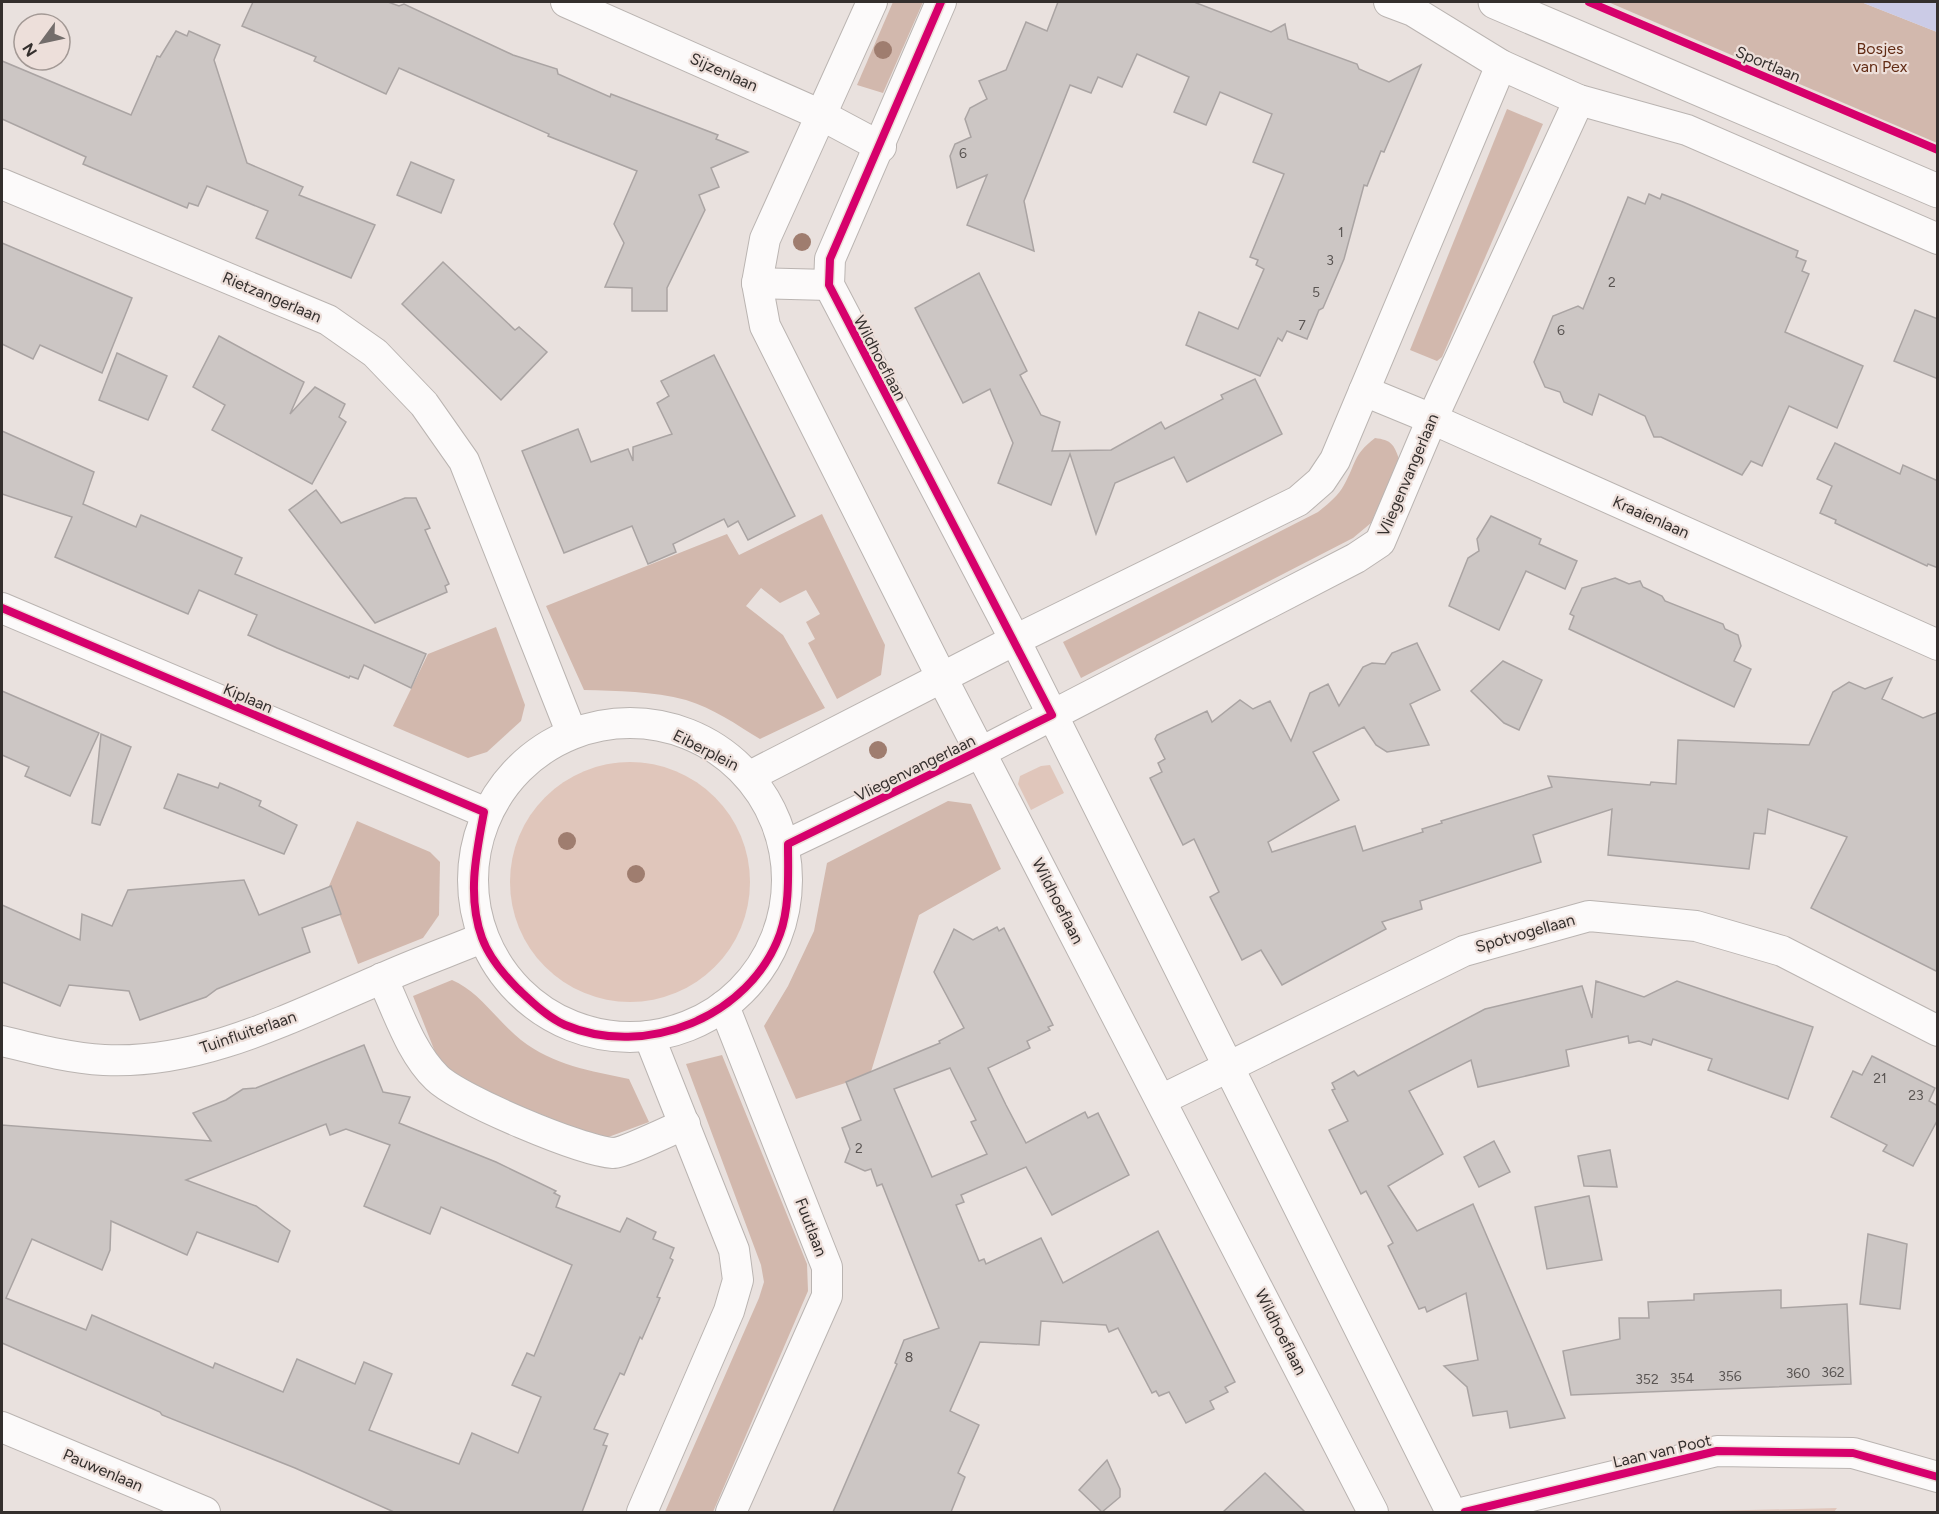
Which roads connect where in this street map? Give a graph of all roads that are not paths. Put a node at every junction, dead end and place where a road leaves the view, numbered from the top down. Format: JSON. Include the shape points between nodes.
{"nodes":[{"id":1,"x":566,"y":2,"type":"edge"},
{"id":2,"x":873,"y":2,"type":"edge"},
{"id":3,"x":941,"y":2,"type":"edge"},
{"id":4,"x":1389,"y":2,"type":"edge"},
{"id":5,"x":1495,"y":2,"type":"edge"},
{"id":6,"x":1501,"y":65,"type":"junction"},
{"id":7,"x":1579,"y":100,"type":"junction"},
{"id":8,"x":821,"y":115,"type":"junction"},
{"id":9,"x":881,"y":147,"type":"junction"},
{"id":10,"x":2,"y":183,"type":"edge"},
{"id":11,"x":1938,"y":191,"type":"edge"},
{"id":12,"x":1938,"y":239,"type":"edge"},
{"id":13,"x":758,"y":283,"type":"junction"},
{"id":14,"x":829,"y":285,"type":"junction"},
{"id":15,"x":1364,"y":392,"type":"junction"},
{"id":16,"x":1432,"y":419,"type":"junction"},
{"id":17,"x":2,"y":608,"type":"edge"},
{"id":18,"x":1015,"y":640,"type":"junction"},
{"id":19,"x":1938,"y":645,"type":"edge"},
{"id":20,"x":942,"y":678,"type":"junction"},
{"id":21,"x":1052,"y":715,"type":"junction"},
{"id":22,"x":570,"y":729,"type":"junction"},
{"id":23,"x":981,"y":752,"type":"junction"},
{"id":24,"x":752,"y":775,"type":"junction"},
{"id":25,"x":484,"y":812,"type":"junction"},
{"id":26,"x":788,"y":844,"type":"junction"},
{"id":27,"x":482,"y":938,"type":"junction"},
{"id":28,"x":382,"y":978,"type":"junction"},
{"id":29,"x":724,"y":1006,"type":"junction"},
{"id":30,"x":1938,"y":1032,"type":"edge"},
{"id":31,"x":649,"y":1036,"type":"junction"},
{"id":32,"x":2,"y":1041,"type":"edge"},
{"id":33,"x":1229,"y":1065,"type":"junction"},
{"id":34,"x":1161,"y":1100,"type":"junction"},
{"id":35,"x":685,"y":1125,"type":"junction"},
{"id":36,"x":2,"y":1427,"type":"edge"},
{"id":37,"x":1938,"y":1477,"type":"edge"},
{"id":38,"x":205,"y":1512,"type":"edge"},
{"id":39,"x":642,"y":1512,"type":"edge"},
{"id":40,"x":731,"y":1512,"type":"edge"},
{"id":41,"x":1373,"y":1512,"type":"edge"},
{"id":42,"x":1451,"y":1512,"type":"edge"},
{"id":43,"x":1465,"y":1512,"type":"edge"}],
"edges":[{"from":1,"to":8,"type":"street","name":"Sijzenlaan"},
{"from":2,"to":8,"type":"street","name":"Wildhoeflaan"},
{"from":3,"to":9,"type":"street"},
{"from":4,"to":6,"type":"street","via":[[1413,11]]},
{"from":5,"to":11,"type":"main road"},
{"from":6,"to":7,"type":"street"},
{"from":6,"to":15,"type":"street"},
{"from":7,"to":12,"type":"street","via":[[1687,130]]},
{"from":7,"to":16,"type":"street","name":"Vliegenvangerlaan"},
{"from":8,"to":9,"type":"street","name":"Sijzenlaan"},
{"from":8,"to":13,"type":"street","name":"Wildhoeflaan","via":[[765,239]]},
{"from":9,"to":14,"type":"street","via":[[830,259]]},
{"from":10,"to":22,"type":"street","name":"Rietzangerlaan","via":[[328,320],[375,353],[424,404],[464,461]]},
{"from":13,"to":14,"type":"street"},
{"from":13,"to":20,"type":"street","name":"Wildhoeflaan","via":[[765,326]]},
{"from":14,"to":18,"type":"street","name":"Wildhoeflaan"},
{"from":15,"to":16,"type":"street","name":"Kraaienlaan"},
{"from":15,"to":18,"type":"street","via":[[1335,460],[1321,481],[1298,501]]},
{"from":16,"to":19,"type":"street","name":"Kraaienlaan"},
{"from":16,"to":21,"type":"street","name":"Vliegenvangerlaan","via":[[1380,542]]},
{"from":17,"to":25,"type":"street","name":"Kiplaan"},
{"from":18,"to":20,"type":"street"},
{"from":18,"to":21,"type":"street","name":"Wildhoeflaan"},
{"from":20,"to":23,"type":"street","name":"Wildhoeflaan"},
{"from":20,"to":24,"type":"street"},
{"from":21,"to":23,"type":"street","name":"Vliegenvangerlaan"},
{"from":21,"to":33,"type":"street","name":"Wildhoeflaan"},
{"from":22,"to":24,"type":"street","name":"Eiberplein","via":[[619,725],[673,731]]},
{"from":22,"to":25,"type":"street","name":"Eiberplein","via":[[537,750],[502,783]]},
{"from":23,"to":26,"type":"street","name":"Vliegenvangerlaan"},
{"from":23,"to":34,"type":"street","name":"Wildhoeflaan"},
{"from":24,"to":26,"type":"street","name":"Eiberplein","via":[[774,809]]},
{"from":25,"to":27,"type":"street","name":"Eiberplein","via":[[475,857],[473,896]]},
{"from":26,"to":29,"type":"street","name":"Eiberplein","via":[[788,894],[780,934],[757,974]]},
{"from":27,"to":28,"type":"street","name":"Tuinfluiterlaan"},
{"from":27,"to":31,"type":"street","name":"Eiberplein","via":[[505,976],[535,1005],[565,1024],[606,1036]]},
{"from":28,"to":32,"type":"street","name":"Tuinfluiterlaan","via":[[286,1020],[206,1049],[153,1058],[95,1059]]},
{"from":28,"to":35,"type":"street","via":[[420,1058],[438,1079],[479,1103],[575,1144],[615,1153]]},
{"from":29,"to":31,"type":"street","name":"Eiberplein","via":[[689,1026]]},
{"from":29,"to":40,"type":"street","name":"Fuutlaan","via":[[826,1267],[827,1296]]},
{"from":30,"to":33,"type":"street","name":"Spotvogellaan","via":[[1782,951],[1696,926],[1589,916],[1464,951]]},
{"from":31,"to":35,"type":"street"},
{"from":33,"to":34,"type":"street","name":"Spotvogellaan"},
{"from":33,"to":42,"type":"street","name":"Wildhoeflaan"},
{"from":34,"to":41,"type":"street","name":"Wildhoeflaan"},
{"from":35,"to":39,"type":"street","via":[[734,1250],[738,1280],[729,1311]]},
{"from":36,"to":38,"type":"street","name":"Pauwenlaan"},
{"from":37,"to":43,"type":"street","name":"Laan van Poot","via":[[1853,1453],[1717,1451]]}]}
